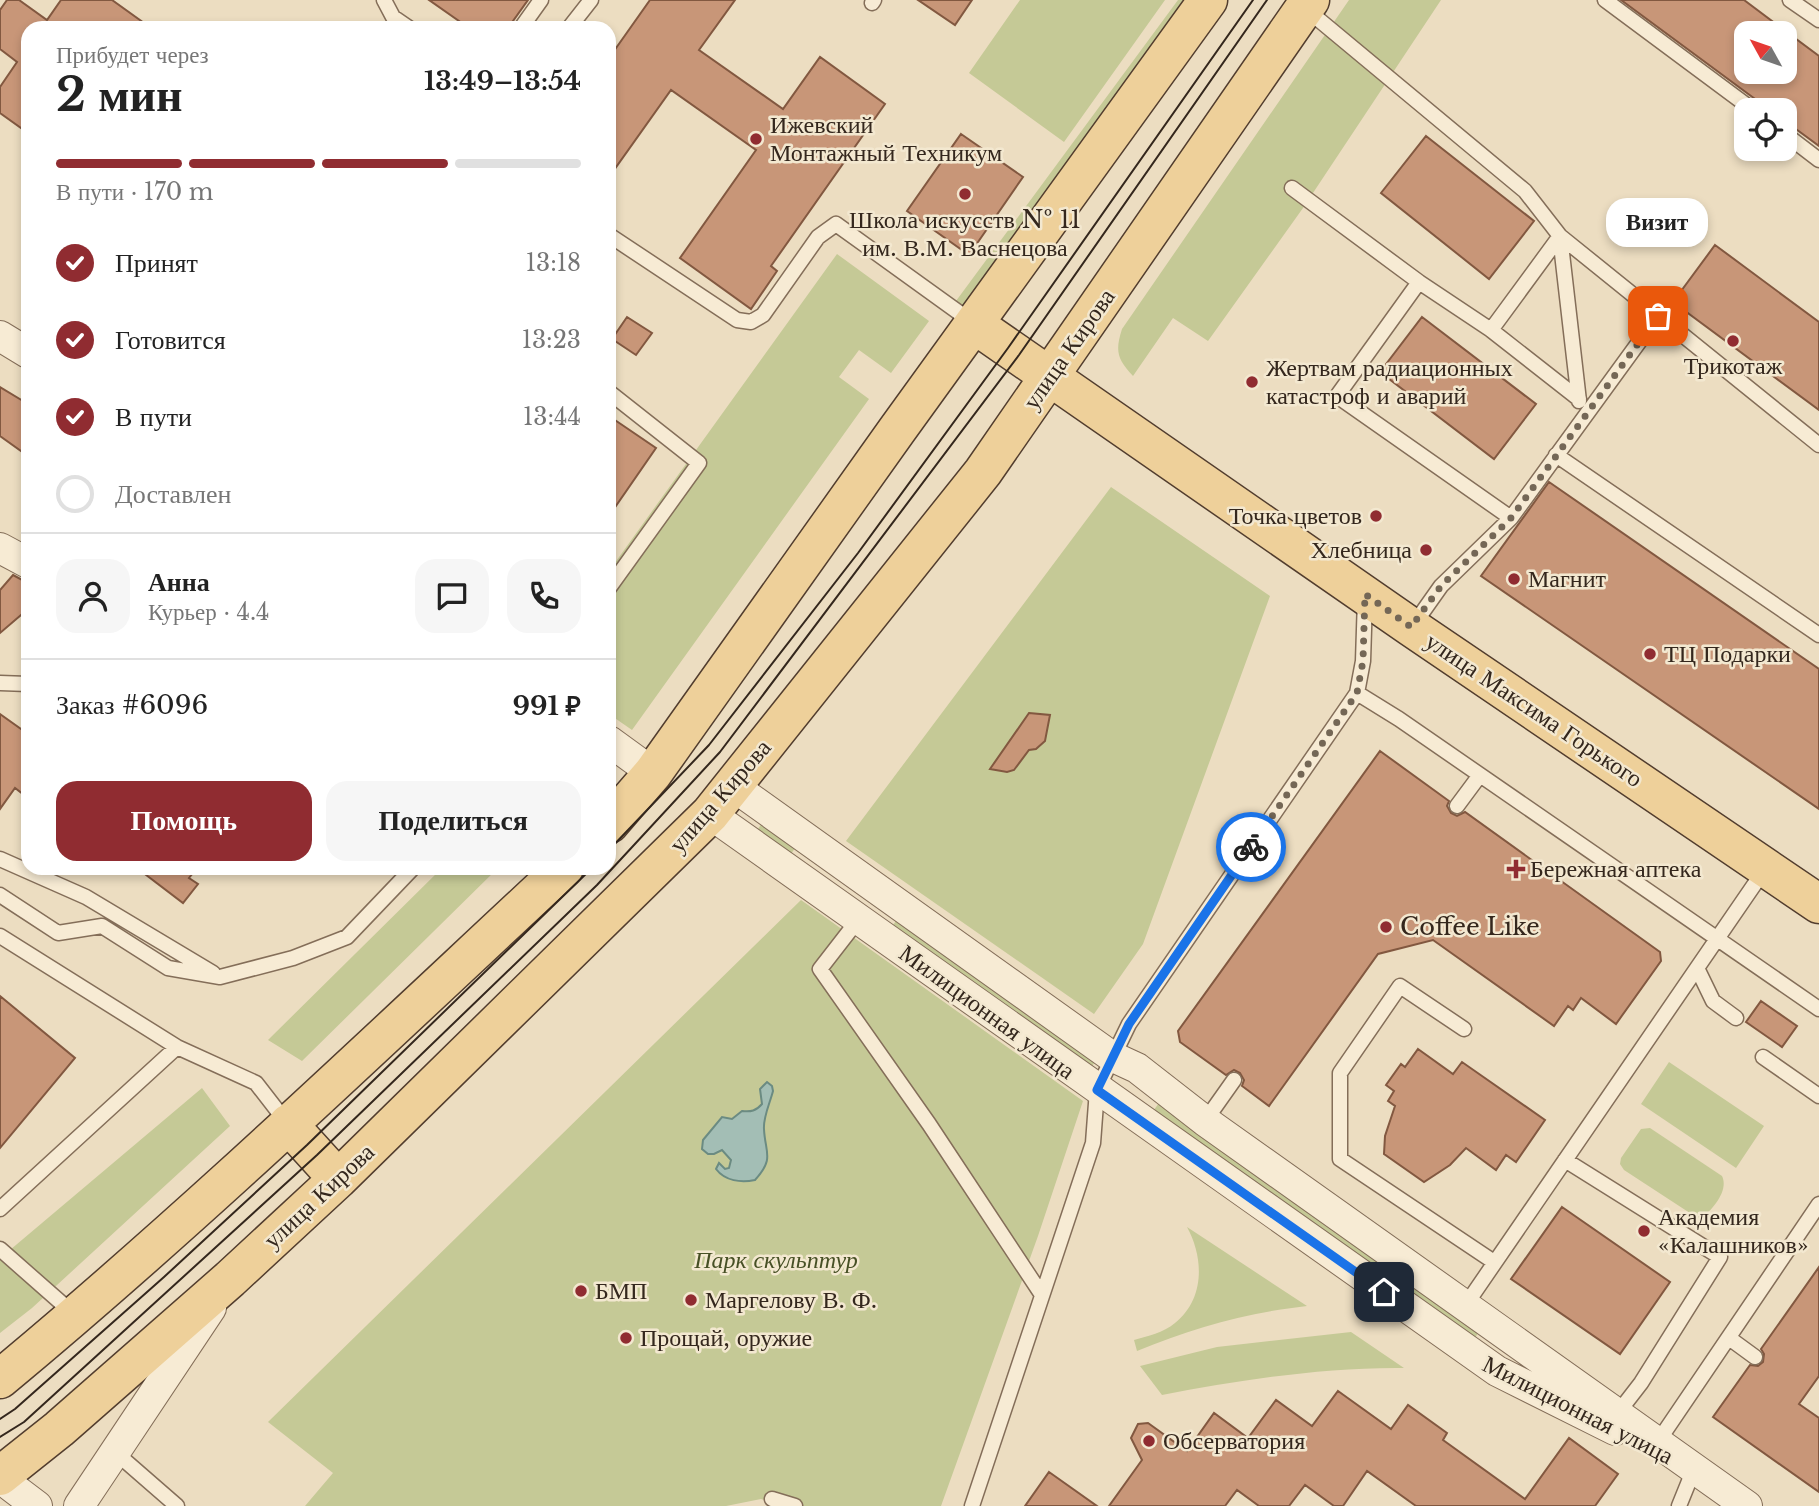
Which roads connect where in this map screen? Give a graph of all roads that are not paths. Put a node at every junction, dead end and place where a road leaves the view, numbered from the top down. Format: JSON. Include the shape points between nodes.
{"nodes":[{"id":1,"x":384,"y":0,"type":"edge"},
{"id":2,"x":541,"y":0,"type":"edge"},
{"id":3,"x":591,"y":0,"type":"edge"},
{"id":4,"x":1208,"y":0,"type":"edge"},
{"id":5,"x":1605,"y":0,"type":"edge"},
{"id":6,"x":1790,"y":0,"type":"edge"},
{"id":7,"x":1308,"y":4,"type":"edge"},
{"id":8,"x":1819,"y":20,"type":"edge"},
{"id":9,"x":389,"y":21,"type":"edge"},
{"id":10,"x":526,"y":21,"type":"edge"},
{"id":11,"x":574,"y":21,"type":"edge"},
{"id":12,"x":1737,"y":98,"type":"edge"},
{"id":13,"x":1797,"y":143,"type":"edge"},
{"id":14,"x":1819,"y":159,"type":"edge"},
{"id":15,"x":1292,"y":188,"type":"dead end"},
{"id":16,"x":1560,"y":236,"type":"junction"},
{"id":17,"x":616,"y":240,"type":"edge"},
{"id":18,"x":1419,"y":282,"type":"junction"},
{"id":19,"x":1658,"y":316,"type":"junction"},
{"id":20,"x":974,"y":324,"type":"junction"},
{"id":21,"x":1491,"y":330,"type":"junction"},
{"id":22,"x":0,"y":336,"type":"edge"},
{"id":23,"x":21,"y":349,"type":"edge"},
{"id":24,"x":1050,"y":378,"type":"junction"},
{"id":25,"x":616,"y":398,"type":"edge"},
{"id":26,"x":1579,"y":398,"type":"junction"},
{"id":27,"x":1582,"y":419,"type":"junction"},
{"id":28,"x":1819,"y":445,"type":"edge"},
{"id":29,"x":1556,"y":455,"type":"junction"},
{"id":30,"x":1511,"y":518,"type":"junction"},
{"id":31,"x":0,"y":548,"type":"edge"},
{"id":32,"x":21,"y":559,"type":"edge"},
{"id":33,"x":616,"y":578,"type":"edge"},
{"id":34,"x":1365,"y":594,"type":"junction"},
{"id":35,"x":1411,"y":627,"type":"junction"},
{"id":36,"x":1819,"y":635,"type":"edge"},
{"id":37,"x":0,"y":683,"type":"edge"},
{"id":38,"x":21,"y":684,"type":"edge"},
{"id":39,"x":1357,"y":693,"type":"junction"},
{"id":40,"x":616,"y":746,"type":"edge"},
{"id":41,"x":653,"y":774,"type":"junction"},
{"id":42,"x":1480,"y":775,"type":"junction"},
{"id":43,"x":722,"y":800,"type":"junction"},
{"id":44,"x":1457,"y":806,"type":"dead end"},
{"id":45,"x":616,"y":816,"type":"edge"},
{"id":46,"x":0,"y":859,"type":"edge"},
{"id":47,"x":1766,"y":867,"type":"junction"},
{"id":48,"x":21,"y":868,"type":"edge"},
{"id":49,"x":36,"y":875,"type":"edge"},
{"id":50,"x":407,"y":875,"type":"edge"},
{"id":51,"x":556,"y":875,"type":"edge"},
{"id":52,"x":0,"y":895,"type":"edge"},
{"id":53,"x":1819,"y":904,"type":"edge"},
{"id":54,"x":858,"y":920,"type":"junction"},
{"id":55,"x":0,"y":936,"type":"edge"},
{"id":56,"x":1717,"y":939,"type":"junction"},
{"id":57,"x":1697,"y":968,"type":"junction"},
{"id":58,"x":220,"y":977,"type":"junction"},
{"id":59,"x":1819,"y":1009,"type":"edge"},
{"id":60,"x":1736,"y":1018,"type":"dead end"},
{"id":61,"x":1464,"y":1030,"type":"dead end"},
{"id":62,"x":177,"y":1047,"type":"junction"},
{"id":63,"x":1111,"y":1056,"type":"junction"},
{"id":64,"x":1763,"y":1057,"type":"dead end"},
{"id":65,"x":1234,"y":1080,"type":"dead end"},
{"id":66,"x":1097,"y":1090,"type":"junction"},
{"id":67,"x":1819,"y":1096,"type":"edge"},
{"id":68,"x":1205,"y":1121,"type":"junction"},
{"id":69,"x":288,"y":1124,"type":"junction"},
{"id":70,"x":1565,"y":1160,"type":"junction"},
{"id":71,"x":338,"y":1178,"type":"junction"},
{"id":72,"x":1819,"y":1204,"type":"edge"},
{"id":73,"x":0,"y":1209,"type":"edge"},
{"id":74,"x":0,"y":1249,"type":"edge"},
{"id":75,"x":1493,"y":1262,"type":"junction"},
{"id":76,"x":230,"y":1279,"type":"junction"},
{"id":77,"x":1042,"y":1295,"type":"junction"},
{"id":78,"x":1465,"y":1306,"type":"junction"},
{"id":79,"x":76,"y":1316,"type":"junction"},
{"id":80,"x":1729,"y":1338,"type":"junction"},
{"id":81,"x":1755,"y":1357,"type":"dead end"},
{"id":82,"x":0,"y":1379,"type":"edge"},
{"id":83,"x":1617,"y":1414,"type":"junction"},
{"id":84,"x":1657,"y":1443,"type":"junction"},
{"id":85,"x":115,"y":1452,"type":"junction"},
{"id":86,"x":1694,"y":1469,"type":"junction"},
{"id":87,"x":0,"y":1477,"type":"edge"},
{"id":88,"x":772,"y":1499,"type":"dead end"},
{"id":89,"x":37,"y":1506,"type":"edge"},
{"id":90,"x":79,"y":1506,"type":"edge"},
{"id":91,"x":177,"y":1506,"type":"edge"},
{"id":92,"x":795,"y":1506,"type":"edge"},
{"id":93,"x":972,"y":1506,"type":"edge"},
{"id":94,"x":1679,"y":1506,"type":"edge"},
{"id":95,"x":1747,"y":1506,"type":"edge"}],
"edges":[{"from":1,"to":9,"type":"lane"},
{"from":2,"to":10,"type":"lane"},
{"from":3,"to":11,"type":"lane"},
{"from":4,"to":20,"type":"main road"},
{"from":5,"to":12,"type":"lane"},
{"from":6,"to":8,"type":"lane"},
{"from":7,"to":16,"type":"lane","via":[[1525,191]]},
{"from":7,"to":24,"type":"main road","name":"улица Кирова"},
{"from":13,"to":14,"type":"lane"},
{"from":15,"to":18,"type":"lane"},
{"from":16,"to":19,"type":"lane"},
{"from":16,"to":21,"type":"lane"},
{"from":16,"to":26,"type":"lane"},
{"from":17,"to":20,"type":"lane","via":[[737,320],[751,322],[763,315],[818,237],[836,224]]},
{"from":18,"to":21,"type":"lane"},
{"from":18,"to":30,"type":"lane","via":[[1337,396]]},
{"from":19,"to":27,"type":"lane"},
{"from":19,"to":28,"type":"lane"},
{"from":20,"to":24,"type":"main road","name":"улица Максима Горького"},
{"from":20,"to":41,"type":"main road"},
{"from":21,"to":26,"type":"lane"},
{"from":22,"to":23,"type":"street"},
{"from":24,"to":34,"type":"main road","name":"улица Максима Горького"},
{"from":24,"to":43,"type":"main road","name":"улица Кирова","via":[[983,472]]},
{"from":25,"to":33,"type":"lane","via":[[699,463]]},
{"from":26,"to":27,"type":"lane"},
{"from":27,"to":29,"type":"lane"},
{"from":29,"to":30,"type":"lane"},
{"from":29,"to":36,"type":"lane"},
{"from":30,"to":35,"type":"lane","via":[[1441,586]]},
{"from":31,"to":32,"type":"street"},
{"from":34,"to":35,"type":"main road","name":"улица Максима Горького"},
{"from":34,"to":39,"type":"lane"},
{"from":35,"to":47,"type":"main road","name":"улица Максима Горького"},
{"from":37,"to":38,"type":"lane"},
{"from":39,"to":42,"type":"lane"},
{"from":39,"to":63,"type":"lane"},
{"from":40,"to":41,"type":"street"},
{"from":41,"to":45,"type":"main road"},
{"from":42,"to":44,"type":"lane"},
{"from":42,"to":56,"type":"lane"},
{"from":43,"to":54,"type":"street","name":"Милиционная улица"},
{"from":43,"to":63,"type":"street","name":"Милиционная улица"},
{"from":43,"to":71,"type":"main road","name":"улица Кирова"},
{"from":46,"to":48,"type":"lane"},
{"from":47,"to":53,"type":"main road","name":"улица Максима Горького"},
{"from":47,"to":56,"type":"lane"},
{"from":49,"to":58,"type":"lane","via":[[86,897]]},
{"from":50,"to":58,"type":"lane","via":[[347,937],[293,958]]},
{"from":51,"to":69,"type":"main road"},
{"from":52,"to":58,"type":"lane","via":[[58,933],[102,926],[168,968]]},
{"from":54,"to":66,"type":"street","name":"Милиционная улица"},
{"from":54,"to":77,"type":"lane","via":[[820,969]]},
{"from":55,"to":62,"type":"lane"},
{"from":56,"to":57,"type":"lane"},
{"from":56,"to":59,"type":"lane"},
{"from":57,"to":60,"type":"lane","via":[[1713,1001]]},
{"from":57,"to":70,"type":"lane"},
{"from":61,"to":75,"type":"lane","via":[[1400,986],[1340,1073],[1340,1159]]},
{"from":62,"to":69,"type":"lane","via":[[256,1083]]},
{"from":62,"to":73,"type":"lane"},
{"from":63,"to":66,"type":"lane"},
{"from":63,"to":68,"type":"street","name":"Милиционная улица","via":[[1137,1068]]},
{"from":64,"to":67,"type":"lane"},
{"from":65,"to":68,"type":"lane"},
{"from":66,"to":77,"type":"lane","via":[[1093,1143]]},
{"from":66,"to":86,"type":"street","name":"Милиционная улица","via":[[1497,1371]]},
{"from":68,"to":78,"type":"street","name":"Милиционная улица"},
{"from":69,"to":71,"type":"main road"},
{"from":69,"to":79,"type":"main road"},
{"from":70,"to":75,"type":"lane"},
{"from":70,"to":83,"type":"lane","via":[[1720,1257]]},
{"from":71,"to":76,"type":"main road","name":"улица Кирова"},
{"from":72,"to":80,"type":"lane"},
{"from":74,"to":79,"type":"lane"},
{"from":75,"to":78,"type":"lane"},
{"from":76,"to":85,"type":"street"},
{"from":76,"to":87,"type":"main road","name":"улица Кирова"},
{"from":77,"to":93,"type":"lane"},
{"from":78,"to":83,"type":"street","name":"Милиционная улица"},
{"from":79,"to":82,"type":"main road"},
{"from":80,"to":81,"type":"lane"},
{"from":80,"to":84,"type":"lane"},
{"from":83,"to":84,"type":"street","name":"Милиционная улица"},
{"from":84,"to":86,"type":"street","name":"Милиционная улица"},
{"from":85,"to":90,"type":"street"},
{"from":85,"to":91,"type":"lane"},
{"from":86,"to":94,"type":"lane"},
{"from":86,"to":95,"type":"street","name":"Милиционная улица"},
{"from":87,"to":89,"type":"street"},
{"from":88,"to":92,"type":"lane"}]}
